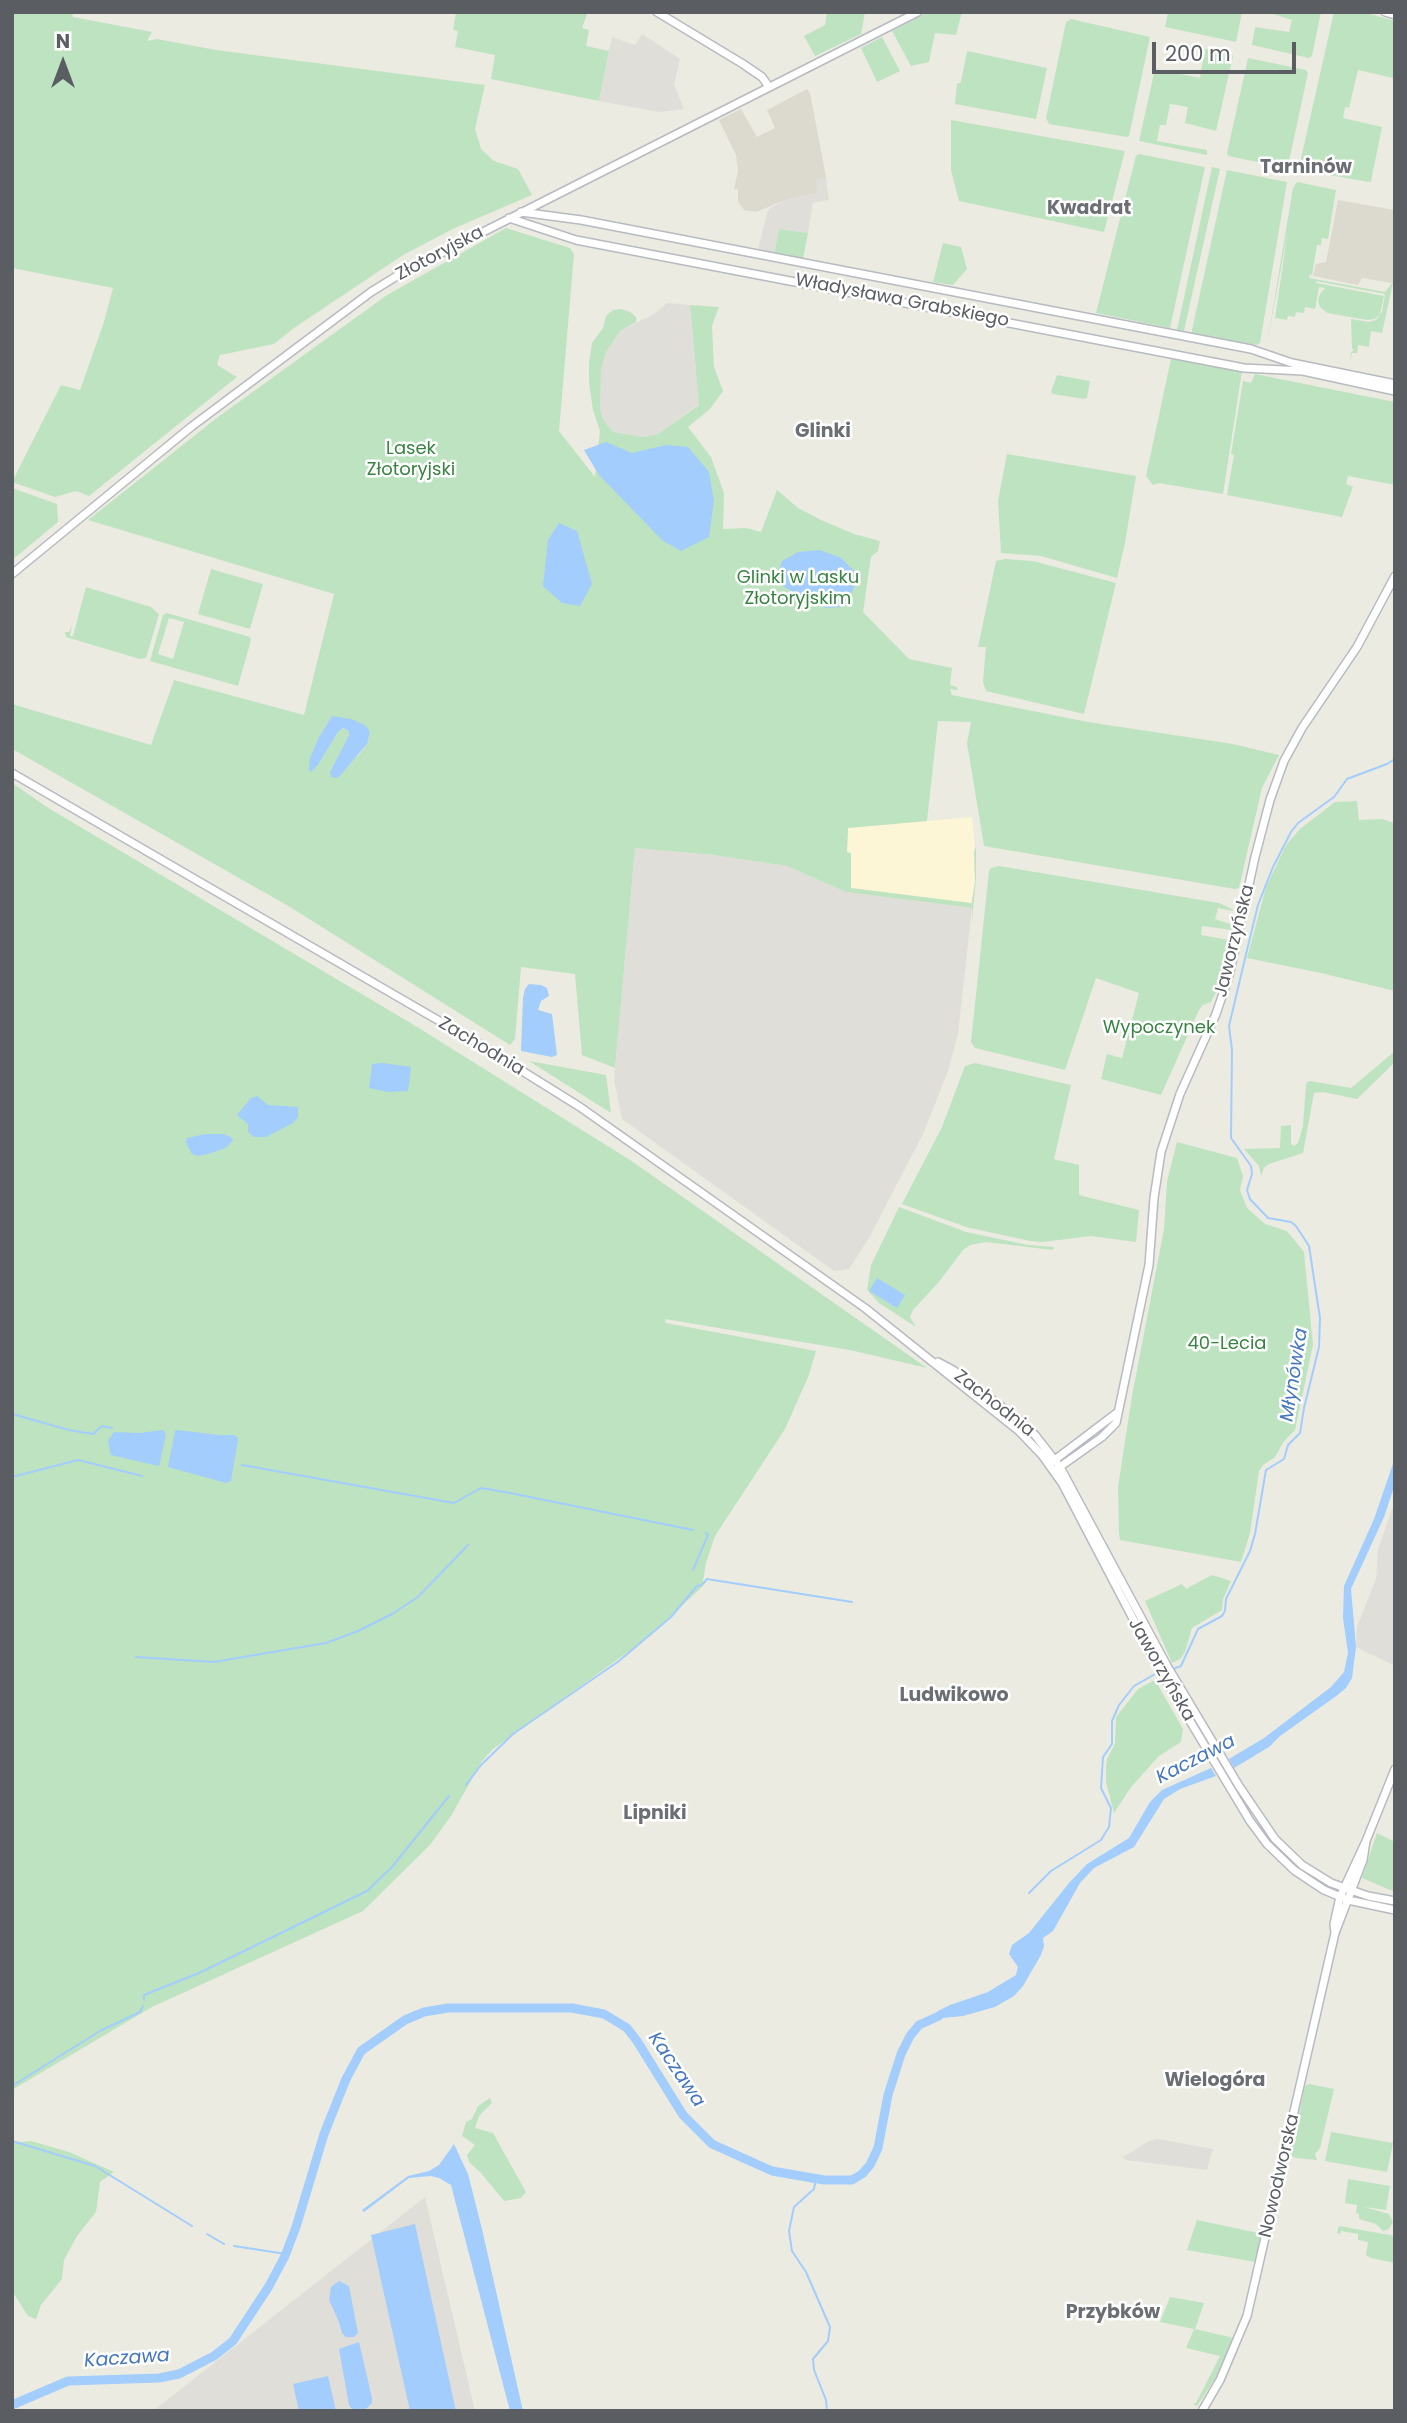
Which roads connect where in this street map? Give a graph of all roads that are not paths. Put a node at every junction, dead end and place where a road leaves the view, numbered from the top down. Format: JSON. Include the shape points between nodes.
{"nodes":[{"id":1,"x":657,"y":12,"type":"edge"},
{"id":2,"x":918,"y":12,"type":"edge"},
{"id":3,"x":1385,"y":12,"type":"edge"},
{"id":4,"x":1395,"y":15,"type":"edge"},
{"id":5,"x":769,"y":87,"type":"junction"},
{"id":6,"x":551,"y":197,"type":"junction"},
{"id":7,"x":521,"y":212,"type":"junction"},
{"id":8,"x":552,"y":216,"type":"junction"},
{"id":9,"x":509,"y":218,"type":"junction"},
{"id":10,"x":1298,"y":367,"type":"junction"},
{"id":11,"x":1395,"y":384,"type":"edge"},
{"id":12,"x":1395,"y":391,"type":"edge"},
{"id":13,"x":12,"y":574,"type":"edge"},
{"id":14,"x":1395,"y":576,"type":"edge"},
{"id":15,"x":12,"y":773,"type":"edge"},
{"id":16,"x":1054,"y":1465,"type":"junction"},
{"id":17,"x":1162,"y":1669,"type":"junction"},
{"id":18,"x":1395,"y":1769,"type":"edge"},
{"id":19,"x":1230,"y":1780,"type":"junction"},
{"id":20,"x":1366,"y":1841,"type":"junction"},
{"id":21,"x":1343,"y":1888,"type":"junction"},
{"id":22,"x":1352,"y":1891,"type":"junction"},
{"id":23,"x":1340,"y":1897,"type":"junction"},
{"id":24,"x":1349,"y":1900,"type":"junction"},
{"id":25,"x":1395,"y":1902,"type":"edge"},
{"id":26,"x":1395,"y":1910,"type":"edge"},
{"id":27,"x":1335,"y":1933,"type":"junction"},
{"id":28,"x":1202,"y":2411,"type":"edge"}],
"edges":[{"from":1,"to":5,"type":"street","via":[[743,64]]},
{"from":2,"to":5,"type":"street","name":"Złotoryjska"},
{"from":3,"to":4,"type":"street"},
{"from":5,"to":6,"type":"street","name":"Złotoryjska"},
{"from":6,"to":7,"type":"street","name":"Złotoryjska"},
{"from":6,"to":8,"type":"street"},
{"from":7,"to":8,"type":"street","name":"Władysława Grabskiego"},
{"from":7,"to":9,"type":"street","name":"Złotoryjska"},
{"from":8,"to":10,"type":"street","name":"Władysława Grabskiego","via":[[1251,349]]},
{"from":9,"to":10,"type":"street","name":"Władysława Grabskiego","via":[[573,239],[1246,368]]},
{"from":9,"to":13,"type":"street","name":"Złotoryjska","via":[[371,292],[191,427]]},
{"from":10,"to":11,"type":"street","name":"Władysława Grabskiego"},
{"from":10,"to":12,"type":"street","name":"Władysława Grabskiego"},
{"from":14,"to":16,"type":"street","name":"Jaworzyńska","via":[[1357,647],[1302,728],[1270,800],[1229,976],[1161,1152],[1150,1265],[1119,1411]]},
{"from":15,"to":16,"type":"street","name":"Zachodnia","via":[[580,1107],[855,1300],[1019,1431]]},
{"from":16,"to":17,"type":"street","name":"Jaworzyńska"},
{"from":17,"to":19,"type":"street","name":"Jaworzyńska"},
{"from":17,"to":19,"type":"street","name":"Jaworzyńska","via":[[1172,1674]]},
{"from":18,"to":20,"type":"street","name":"Nowodworska"},
{"from":19,"to":21,"type":"street","name":"Jaworzyńska","via":[[1288,1853]]},
{"from":19,"to":23,"type":"street","name":"Jaworzyńska","via":[[1256,1831],[1279,1857],[1308,1881]]},
{"from":20,"to":21,"type":"street","name":"Nowodworska"},
{"from":20,"to":22,"type":"street","name":"Nowodworska"},
{"from":21,"to":22,"type":"street","name":"Jaworzyńska"},
{"from":21,"to":23,"type":"street","name":"Nowodworska"},
{"from":22,"to":24,"type":"street","name":"Nowodworska"},
{"from":22,"to":25,"type":"street","name":"Jaworzyńska"},
{"from":23,"to":24,"type":"street","name":"Jaworzyńska"},
{"from":23,"to":27,"type":"street","name":"Nowodworska"},
{"from":24,"to":26,"type":"street","name":"Jaworzyńska"},
{"from":24,"to":27,"type":"street","name":"Nowodworska"},
{"from":27,"to":28,"type":"street","name":"Nowodworska","via":[[1247,2316]]}]}
